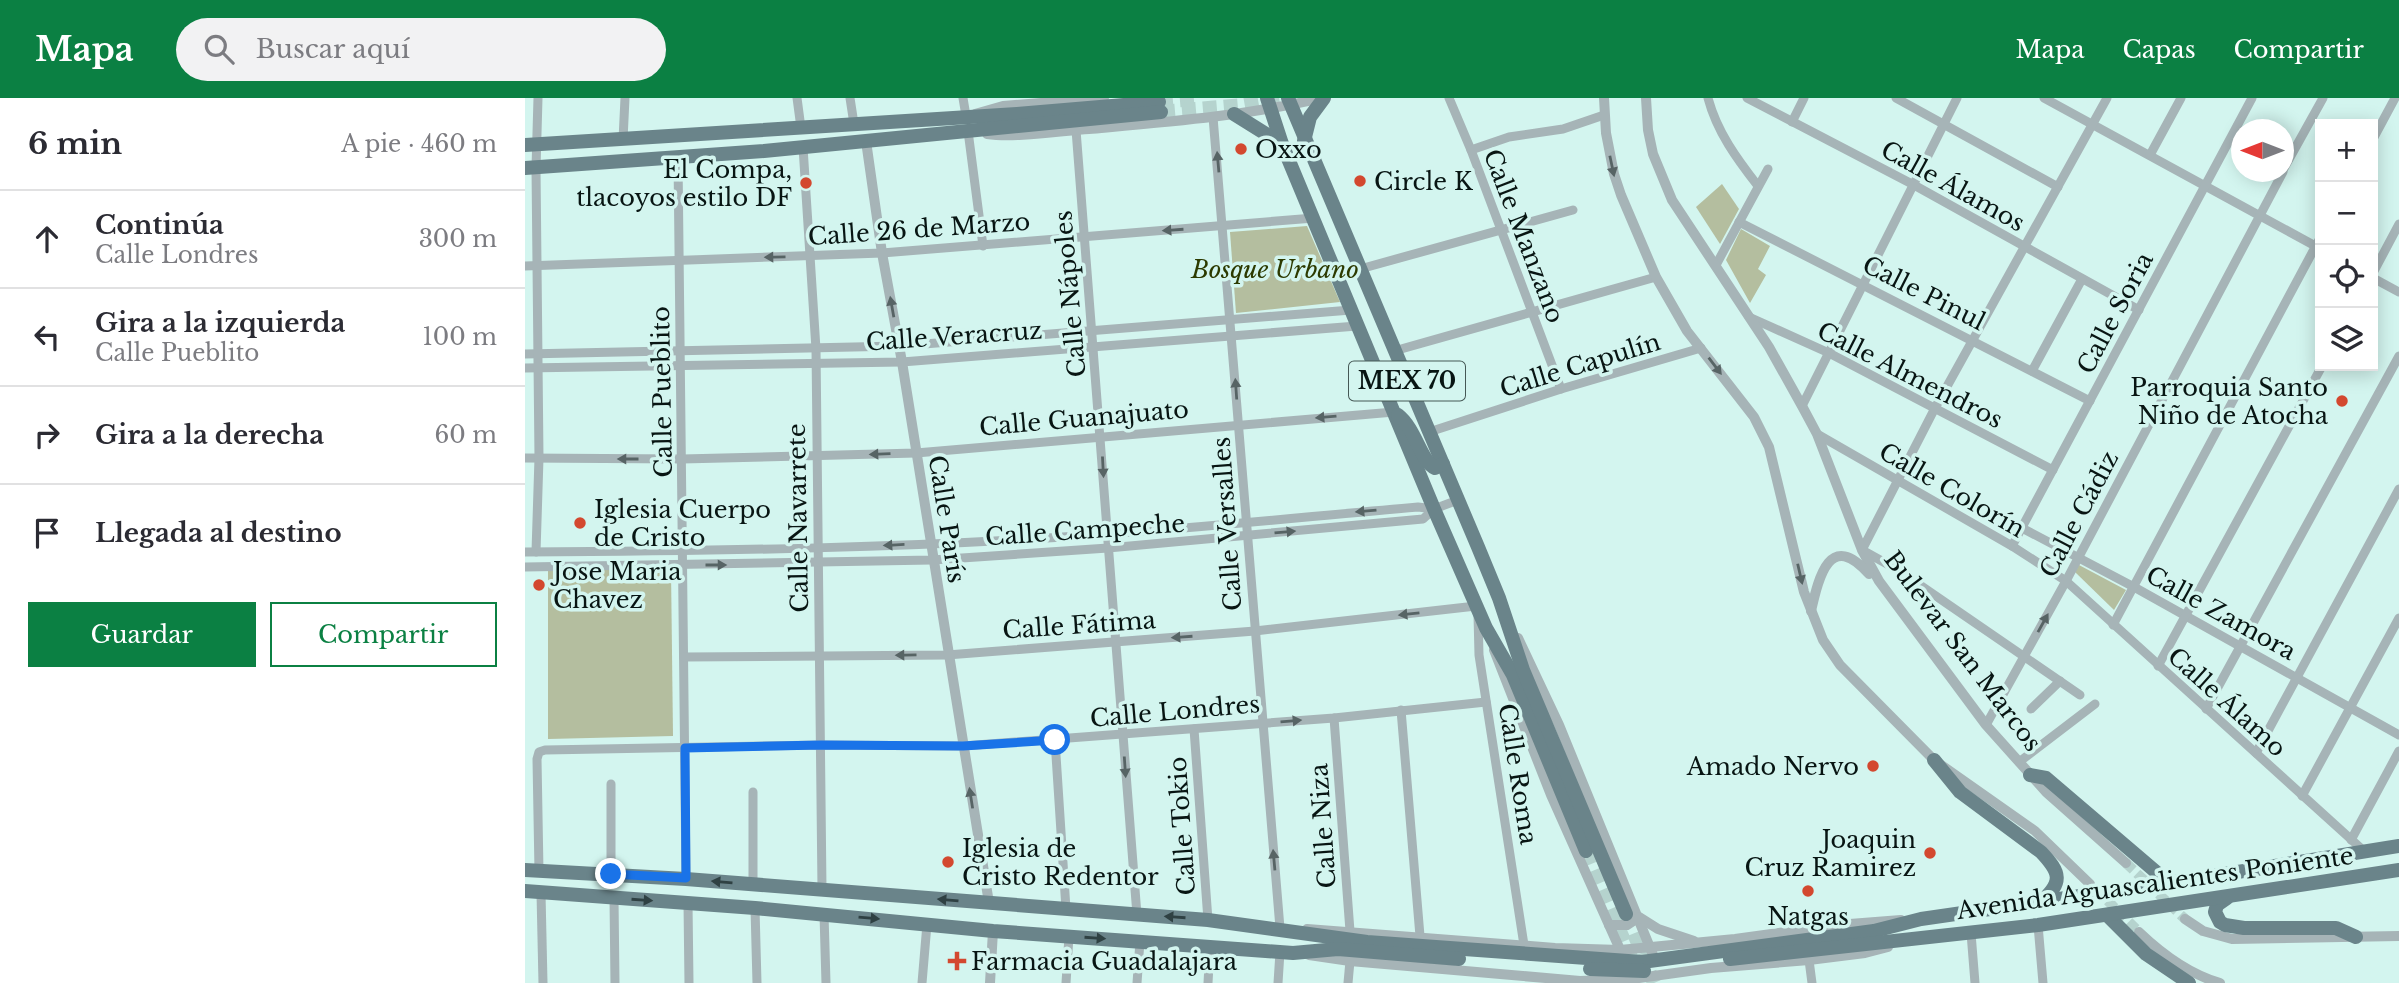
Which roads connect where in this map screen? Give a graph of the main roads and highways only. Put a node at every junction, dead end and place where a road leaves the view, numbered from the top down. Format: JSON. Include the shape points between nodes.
{"nodes":[{"id":1,"x":1323,"y":98,"type":"edge"},
{"id":2,"x":1289,"y":102,"type":"edge"},
{"id":3,"x":1268,"y":103,"type":"edge"},
{"id":4,"x":1234,"y":114,"type":"road end"},
{"id":5,"x":1304,"y":141,"type":"junction"},
{"id":6,"x":1282,"y":144,"type":"junction"},
{"id":7,"x":531,"y":145,"type":"edge"},
{"id":8,"x":531,"y":168,"type":"edge"},
{"id":9,"x":1394,"y":412,"type":"junction"},
{"id":10,"x":1443,"y":464,"type":"junction"},
{"id":11,"x":1934,"y":760,"type":"road end"},
{"id":12,"x":2030,"y":775,"type":"road end"},
{"id":13,"x":2399,"y":846,"type":"edge"},
{"id":14,"x":1586,"y":851,"type":"tunnel mouth"},
{"id":15,"x":2399,"y":870,"type":"edge"},
{"id":16,"x":532,"y":871,"type":"edge"},
{"id":17,"x":2169,"y":883,"type":"junction"},
{"id":18,"x":525,"y":891,"type":"edge"},
{"id":19,"x":2229,"y":897,"type":"junction"},
{"id":20,"x":2041,"y":902,"type":"junction"},
{"id":21,"x":1632,"y":915,"type":"tunnel mouth"},
{"id":22,"x":2107,"y":915,"type":"junction"},
{"id":23,"x":2356,"y":937,"type":"road end"},
{"id":24,"x":2189,"y":983,"type":"edge"}],
"edges":[{"from":1,"to":5,"type":"main road","via":[[1310,117]]},
{"from":2,"to":5,"type":"main road","number":"MEX 70"},
{"from":3,"to":6,"type":"main road","number":"MEX 70"},
{"from":4,"to":6,"type":"main road"},
{"from":5,"to":10,"type":"main road","number":"MEX 70"},
{"from":6,"to":9,"type":"main road","number":"MEX 70"},
{"from":7,"to":8,"type":"main road","via":[[1160,107],[972,131]]},
{"from":9,"to":10,"type":"main road","via":[[1409,425],[1427,463],[1435,468]]},
{"from":9,"to":14,"type":"main road","number":"MEX 70","via":[[1486,628],[1513,675]]},
{"from":10,"to":21,"type":"main road","number":"MEX 70","via":[[1499,598],[1523,670]]},
{"from":11,"to":20,"type":"main road","via":[[1959,792],[2053,864],[2056,886]]},
{"from":12,"to":17,"type":"main road","via":[[2046,778]]},
{"from":13,"to":17,"type":"main road","name":"Avenida Aguascalientes Poniente"},
{"from":15,"to":19,"type":"main road","name":"Avenida Aguascalientes Poniente"},
{"from":20,"to":16,"type":"main road","name":"Avenida Aguascalientes Poniente","one_way":true,"via":[[1642,962],[1334,938],[1208,919],[686,878]]},
{"from":17,"to":20,"type":"main road","name":"Avenida Aguascalientes Poniente"},
{"from":18,"to":22,"type":"main road","name":"Avenida Aguascalientes Poniente","one_way":true,"via":[[1210,947],[1286,952],[1338,949],[1619,971]]},
{"from":19,"to":22,"type":"main road","name":"Avenida Aguascalientes Poniente"},
{"from":19,"to":23,"type":"main road","via":[[2215,912],[2225,925],[2336,928]]},
{"from":22,"to":24,"type":"main road","via":[[2146,954]]}]}
